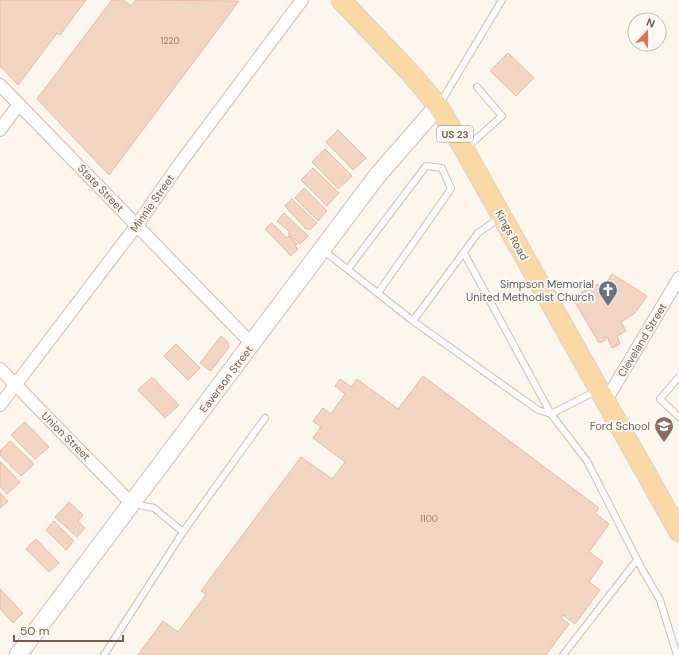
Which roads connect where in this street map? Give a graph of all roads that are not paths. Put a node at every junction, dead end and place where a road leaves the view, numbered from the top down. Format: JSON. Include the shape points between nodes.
{"nodes":[{"id":1,"x":302,"y":0,"type":"edge"},
{"id":2,"x":341,"y":0,"type":"edge"},
{"id":3,"x":502,"y":0,"type":"edge"},
{"id":4,"x":0,"y":85,"type":"edge"},
{"id":5,"x":477,"y":87,"type":"dead end"},
{"id":6,"x":19,"y":104,"type":"junction"},
{"id":7,"x":438,"y":106,"type":"junction"},
{"id":8,"x":0,"y":130,"type":"edge"},
{"id":9,"x":464,"y":149,"type":"junction"},
{"id":10,"x":502,"y":216,"type":"junction"},
{"id":11,"x":137,"y":225,"type":"junction"},
{"id":12,"x":322,"y":249,"type":"junction"},
{"id":13,"x":464,"y":253,"type":"junction"},
{"id":14,"x":348,"y":269,"type":"junction"},
{"id":15,"x":677,"y":284,"type":"edge"},
{"id":16,"x":378,"y":293,"type":"junction"},
{"id":17,"x":413,"y":321,"type":"junction"},
{"id":18,"x":252,"y":344,"type":"junction"},
{"id":19,"x":0,"y":369,"type":"edge"},
{"id":20,"x":679,"y":377,"type":"edge"},
{"id":21,"x":15,"y":385,"type":"junction"},
{"id":22,"x":602,"y":396,"type":"junction"},
{"id":23,"x":0,"y":405,"type":"edge"},
{"id":24,"x":551,"y":414,"type":"junction"},
{"id":25,"x":679,"y":417,"type":"edge"},
{"id":26,"x":265,"y":418,"type":"dead end"},
{"id":27,"x":132,"y":504,"type":"junction"},
{"id":28,"x":674,"y":524,"type":"edge"},
{"id":29,"x":183,"y":532,"type":"junction"},
{"id":30,"x":679,"y":540,"type":"edge"},
{"id":31,"x":637,"y":560,"type":"junction"},
{"id":32,"x":18,"y":655,"type":"edge"},
{"id":33,"x":104,"y":655,"type":"edge"},
{"id":34,"x":563,"y":655,"type":"edge"},
{"id":35,"x":677,"y":655,"type":"edge"}],
"edges":[{"from":1,"to":11,"type":"street","name":"Minnie Street"},
{"from":2,"to":7,"type":"main road","name":"Kings Road","number":"US 23"},
{"from":3,"to":7,"type":"lane"},
{"from":4,"to":6,"type":"street","name":"State Street"},
{"from":5,"to":9,"type":"lane","via":[[502,116]]},
{"from":6,"to":8,"type":"street"},
{"from":6,"to":11,"type":"street","name":"State Street"},
{"from":7,"to":9,"type":"main road","name":"Kings Road","number":"US 23"},
{"from":7,"to":12,"type":"street","name":"Eaverson Street","via":[[377,176]]},
{"from":9,"to":10,"type":"main road","name":"Kings Road","number":"US 23"},
{"from":10,"to":13,"type":"lane","via":[[478,233]]},
{"from":10,"to":22,"type":"main road","name":"Kings Road","number":"US 23"},
{"from":11,"to":18,"type":"street","name":"State Street"},
{"from":11,"to":21,"type":"street","name":"Minnie Street"},
{"from":12,"to":14,"type":"lane"},
{"from":12,"to":18,"type":"street","name":"Eaverson Street"},
{"from":13,"to":17,"type":"lane"},
{"from":13,"to":24,"type":"lane"},
{"from":14,"to":16,"type":"lane"},
{"from":14,"to":16,"type":"lane","via":[[426,166],[442,168],[451,189]]},
{"from":15,"to":22,"type":"street","name":"Cleveland Street"},
{"from":16,"to":17,"type":"lane"},
{"from":17,"to":24,"type":"lane","via":[[538,410]]},
{"from":18,"to":27,"type":"street","name":"Eaverson Street"},
{"from":19,"to":21,"type":"street","name":"Union Street"},
{"from":20,"to":25,"type":"lane","via":[[660,399]]},
{"from":21,"to":23,"type":"street","name":"Minnie Street"},
{"from":21,"to":27,"type":"street","name":"Union Street"},
{"from":22,"to":24,"type":"lane"},
{"from":22,"to":28,"type":"main road","name":"Kings Road","number":"US 23"},
{"from":24,"to":31,"type":"lane","via":[[587,461]]},
{"from":26,"to":29,"type":"lane"},
{"from":27,"to":29,"type":"lane","via":[[154,508]]},
{"from":27,"to":32,"type":"street","name":"Eaverson Street"},
{"from":28,"to":30,"type":"main road","number":"US 23"},
{"from":29,"to":33,"type":"lane"},
{"from":31,"to":34,"type":"lane"},
{"from":31,"to":35,"type":"lane","via":[[660,600]]}]}
